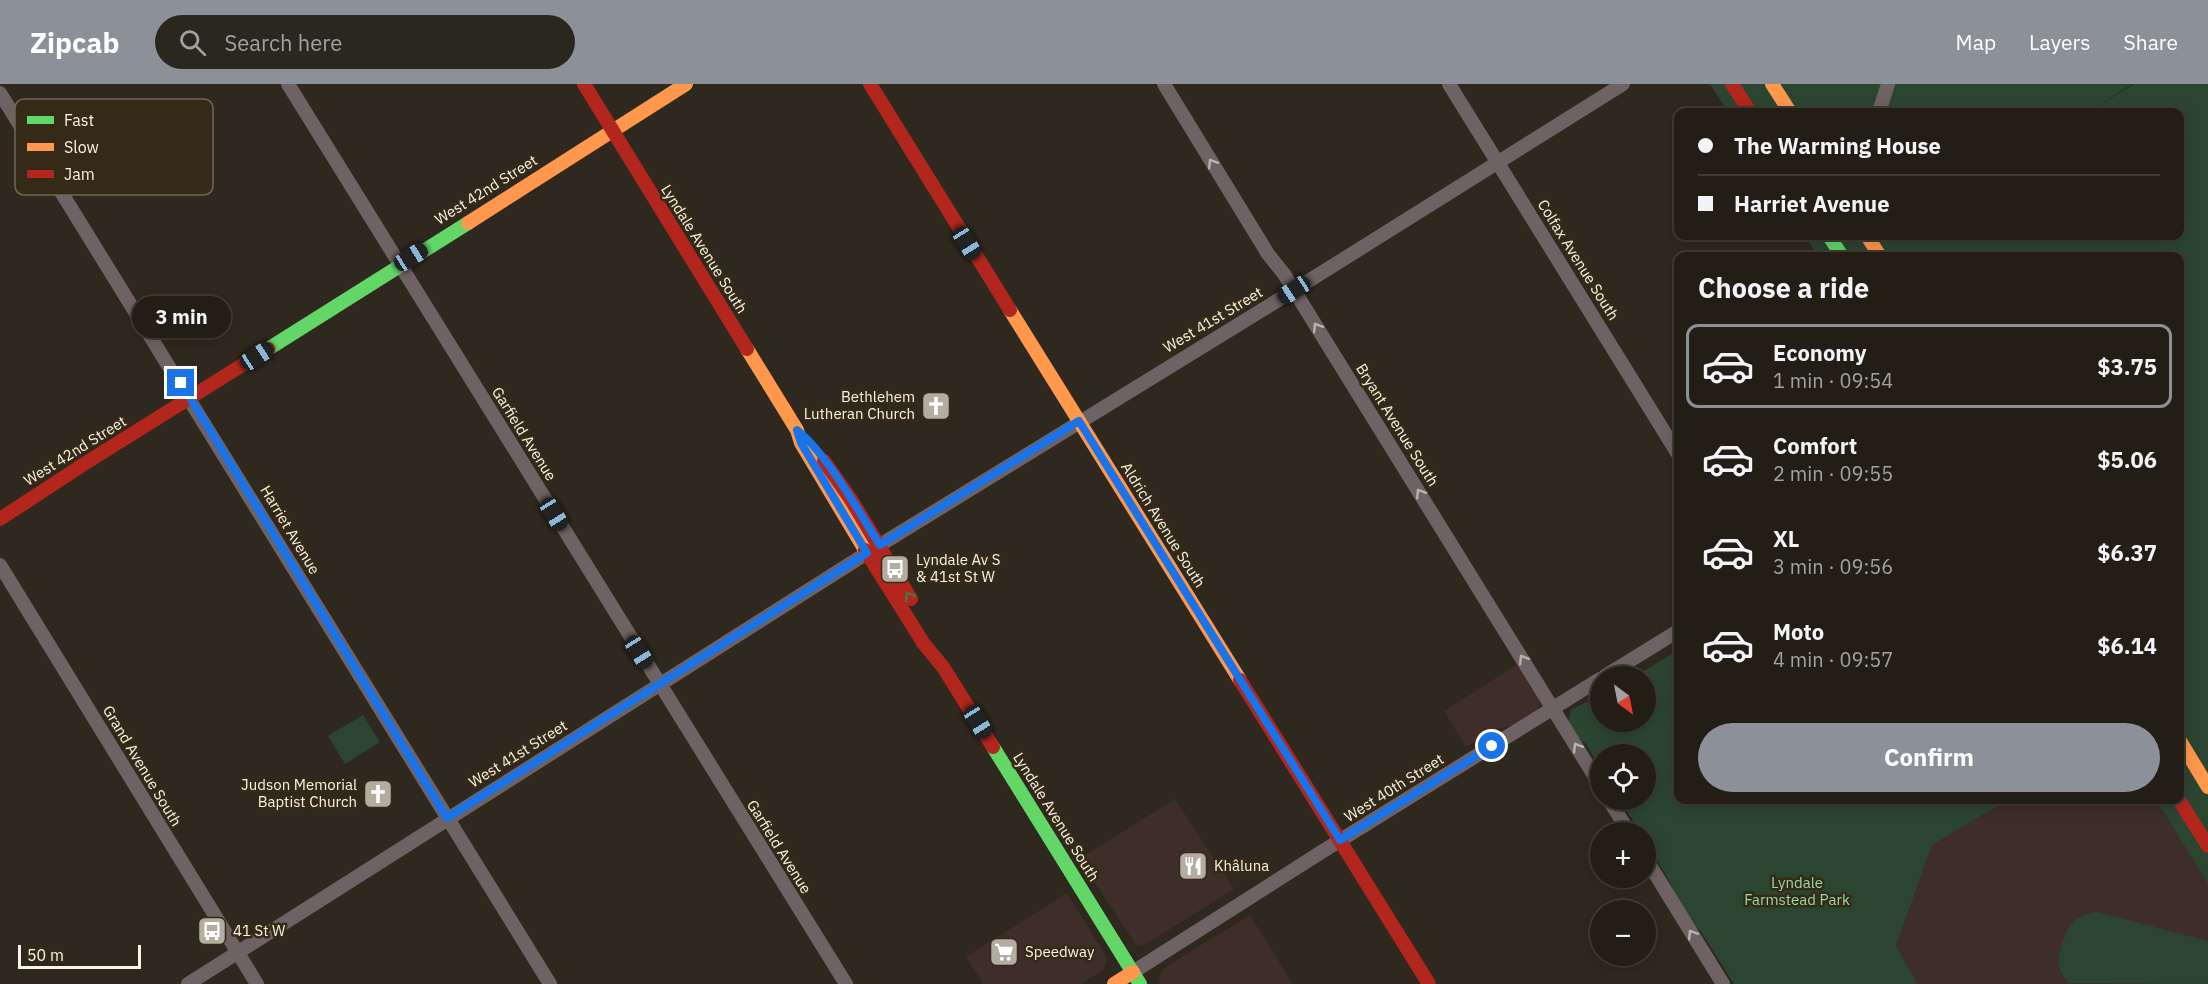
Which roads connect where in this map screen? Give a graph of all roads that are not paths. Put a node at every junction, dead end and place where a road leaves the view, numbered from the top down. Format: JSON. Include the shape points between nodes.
{"nodes":[{"id":1,"x":288,"y":84,"type":"edge"},
{"id":2,"x":584,"y":84,"type":"edge"},
{"id":3,"x":686,"y":84,"type":"edge"},
{"id":4,"x":870,"y":84,"type":"edge"},
{"id":5,"x":1164,"y":84,"type":"edge"},
{"id":6,"x":1449,"y":84,"type":"edge"},
{"id":7,"x":1623,"y":84,"type":"edge"},
{"id":8,"x":1732,"y":84,"type":"edge"},
{"id":9,"x":1772,"y":84,"type":"edge"},
{"id":10,"x":1888,"y":84,"type":"edge"},
{"id":11,"x":0,"y":93,"type":"edge"},
{"id":12,"x":1747,"y":108,"type":"edge"},
{"id":13,"x":1787,"y":108,"type":"edge"},
{"id":14,"x":1880,"y":108,"type":"edge"},
{"id":15,"x":15,"y":117,"type":"edge"},
{"id":16,"x":612,"y":130,"type":"junction"},
{"id":17,"x":1497,"y":161,"type":"junction"},
{"id":18,"x":63,"y":195,"type":"edge"},
{"id":19,"x":400,"y":264,"type":"junction"},
{"id":20,"x":1294,"y":290,"type":"junction"},
{"id":21,"x":190,"y":399,"type":"junction"},
{"id":22,"x":1079,"y":421,"type":"junction"},
{"id":23,"x":797,"y":430,"type":"junction"},
{"id":24,"x":1674,"y":448,"type":"edge"},
{"id":25,"x":0,"y":519,"type":"edge"},
{"id":26,"x":880,"y":545,"type":"junction"},
{"id":27,"x":867,"y":553,"type":"junction"},
{"id":28,"x":0,"y":565,"type":"edge"},
{"id":29,"x":1674,"y":633,"type":"edge"},
{"id":30,"x":1621,"y":666,"type":"edge"},
{"id":31,"x":943,"y":667,"type":"junction"},
{"id":32,"x":658,"y":685,"type":"junction"},
{"id":33,"x":1590,"y":685,"type":"edge"},
{"id":34,"x":1554,"y":708,"type":"junction"},
{"id":35,"x":2184,"y":748,"type":"edge"},
{"id":36,"x":1590,"y":768,"type":"edge"},
{"id":37,"x":2208,"y":787,"type":"edge"},
{"id":38,"x":2182,"y":804,"type":"edge"},
{"id":39,"x":447,"y":818,"type":"junction"},
{"id":40,"x":1340,"y":840,"type":"junction"},
{"id":41,"x":2208,"y":846,"type":"edge"},
{"id":42,"x":1656,"y":875,"type":"edge"},
{"id":43,"x":237,"y":952,"type":"junction"},
{"id":44,"x":1136,"y":978,"type":"edge"},
{"id":45,"x":188,"y":984,"type":"edge"},
{"id":46,"x":257,"y":984,"type":"edge"},
{"id":47,"x":550,"y":984,"type":"edge"},
{"id":48,"x":846,"y":984,"type":"edge"},
{"id":49,"x":1114,"y":984,"type":"edge"},
{"id":50,"x":1429,"y":984,"type":"edge"},
{"id":51,"x":1723,"y":984,"type":"edge"}],
"edges":[{"from":1,"to":19,"type":"street","name":"Garfield Avenue"},
{"from":2,"to":16,"type":"street","name":"Lyndale Avenue South"},
{"from":3,"to":16,"type":"street","name":"West 42nd Street"},
{"from":4,"to":22,"type":"street","name":"Aldrich Avenue South"},
{"from":20,"to":5,"type":"street","name":"Bryant Avenue South","one_way":true},
{"from":6,"to":17,"type":"street","name":"Colfax Avenue South"},
{"from":7,"to":17,"type":"street","name":"West 41st Street"},
{"from":8,"to":12,"type":"street"},
{"from":9,"to":13,"type":"street"},
{"from":10,"to":14,"type":"street"},
{"from":11,"to":15,"type":"street","name":"Harriet Avenue"},
{"from":16,"to":19,"type":"street","name":"West 42nd Street"},
{"from":16,"to":23,"type":"street","name":"Lyndale Avenue South"},
{"from":17,"to":20,"type":"street","name":"West 41st Street"},
{"from":17,"to":24,"type":"street","name":"Colfax Avenue South"},
{"from":18,"to":21,"type":"street","name":"Harriet Avenue"},
{"from":19,"to":21,"type":"street","name":"West 42nd Street"},
{"from":19,"to":32,"type":"street","name":"Garfield Avenue"},
{"from":20,"to":22,"type":"street","name":"West 41st Street"},
{"from":34,"to":20,"type":"street","name":"Bryant Avenue South","one_way":true},
{"from":21,"to":25,"type":"street","name":"West 42nd Street"},
{"from":21,"to":39,"type":"street","name":"Harriet Avenue"},
{"from":22,"to":26,"type":"street","name":"West 41st Street"},
{"from":22,"to":40,"type":"street","name":"Aldrich Avenue South"},
{"from":23,"to":26,"type":"street","name":"Lyndale Avenue South","via":[[809,439]]},
{"from":23,"to":27,"type":"street","name":"Lyndale Avenue South","via":[[806,452]]},
{"from":31,"to":26,"type":"street","name":"Lyndale Avenue South","one_way":true,"via":[[933,639]]},
{"from":27,"to":31,"type":"street","name":"Lyndale Avenue South","via":[[924,644]]},
{"from":27,"to":32,"type":"street","name":"West 41st Street"},
{"from":28,"to":43,"type":"street","name":"Grand Avenue South"},
{"from":29,"to":30,"type":"street"},
{"from":31,"to":44,"type":"street","name":"Lyndale Avenue South"},
{"from":32,"to":39,"type":"street","name":"West 41st Street"},
{"from":32,"to":48,"type":"street","name":"Garfield Avenue"},
{"from":33,"to":34,"type":"street","name":"West 40th Street"},
{"from":36,"to":34,"type":"street","name":"Bryant Avenue South","one_way":true},
{"from":34,"to":40,"type":"street","name":"West 40th Street"},
{"from":35,"to":37,"type":"street"},
{"from":38,"to":41,"type":"street"},
{"from":39,"to":43,"type":"street","name":"West 41st Street"},
{"from":39,"to":47,"type":"street","name":"Harriet Avenue"},
{"from":40,"to":44,"type":"street","name":"West 40th Street"},
{"from":40,"to":50,"type":"street","name":"Aldrich Avenue South"},
{"from":51,"to":42,"type":"street","one_way":true},
{"from":43,"to":45,"type":"street","name":"West 41st Street"},
{"from":43,"to":46,"type":"street","name":"Grand Avenue South"},
{"from":44,"to":49,"type":"street","name":"West 40th Street"}]}
